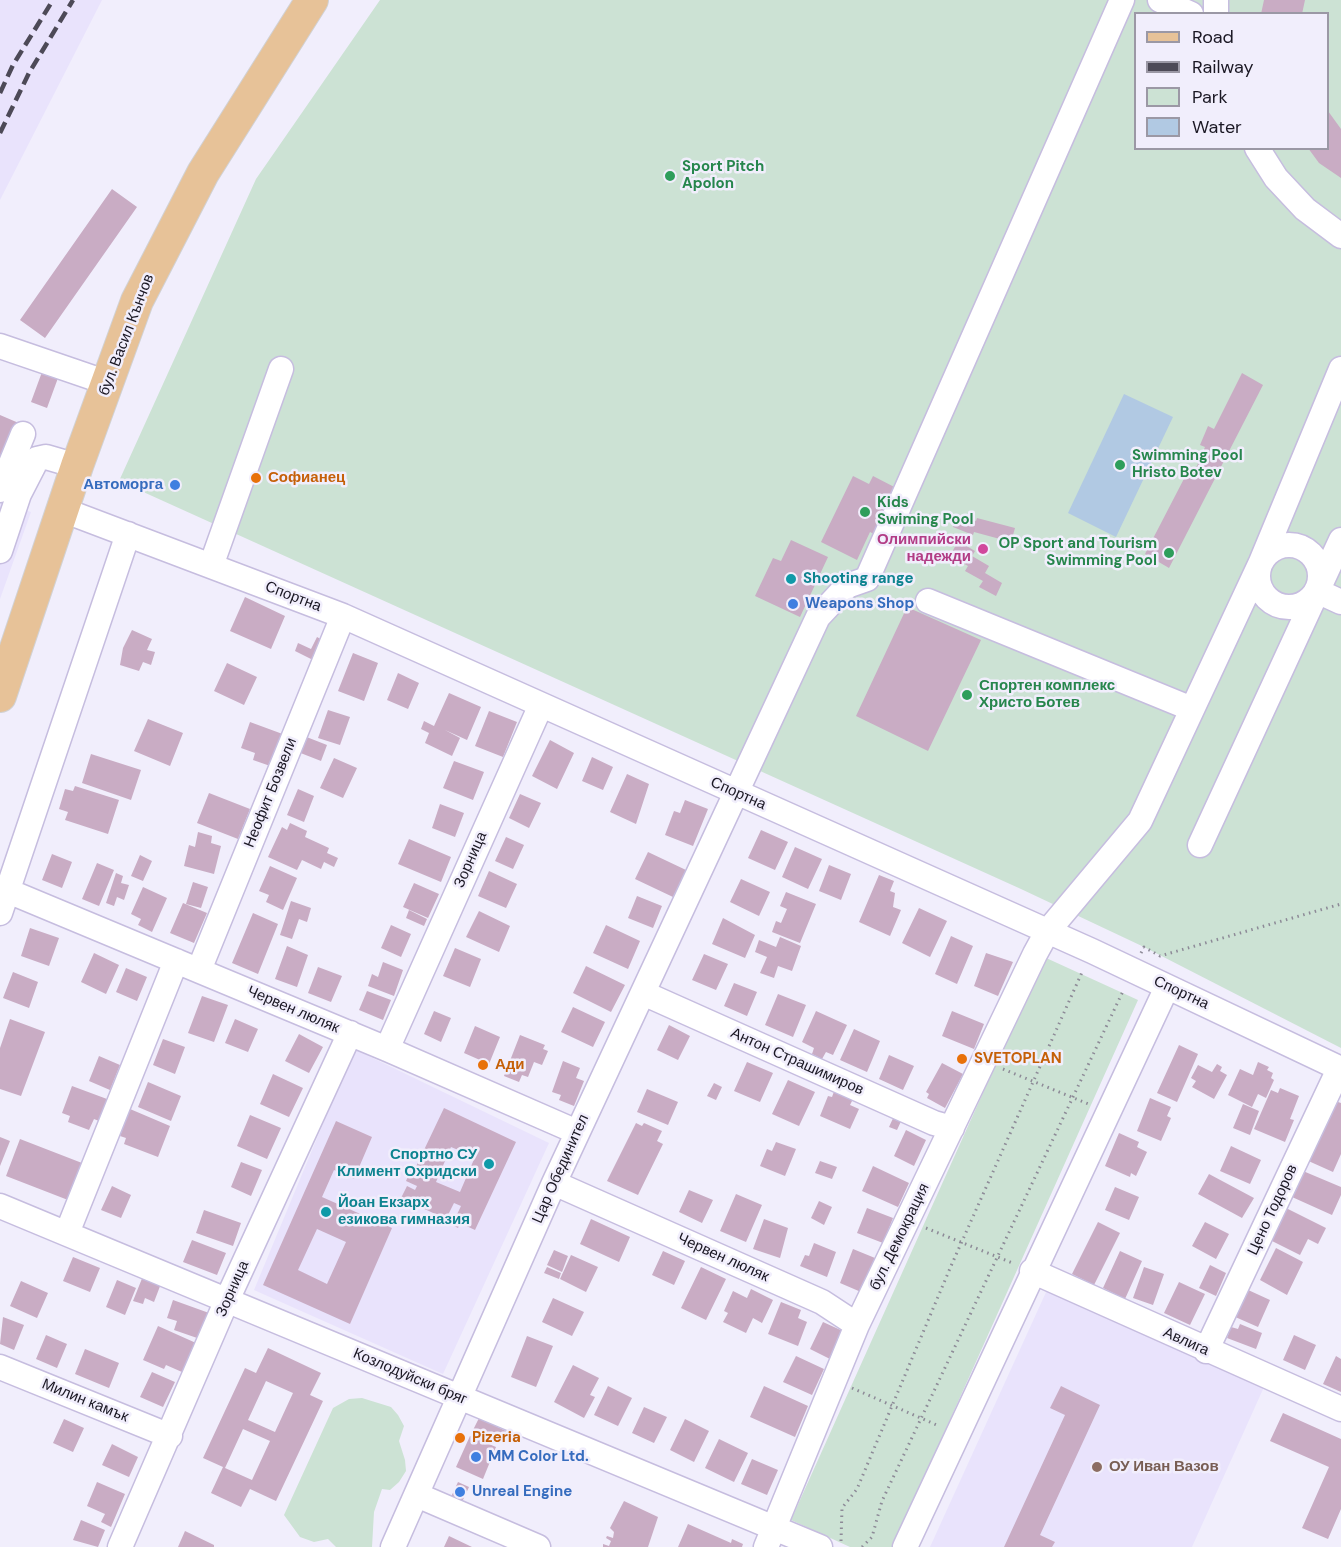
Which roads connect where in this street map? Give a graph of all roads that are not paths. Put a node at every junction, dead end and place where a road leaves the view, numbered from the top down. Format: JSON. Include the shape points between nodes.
{"nodes":[{"id":1,"x":312,"y":0,"type":"edge"},
{"id":2,"x":1122,"y":0,"type":"edge"},
{"id":3,"x":1160,"y":0,"type":"edge"},
{"id":4,"x":1187,"y":12,"type":"edge"},
{"id":5,"x":1258,"y":150,"type":"edge"},
{"id":6,"x":1341,"y":236,"type":"edge"},
{"id":7,"x":0,"y":346,"type":"edge"},
{"id":8,"x":282,"y":369,"type":"dead end"},
{"id":9,"x":1341,"y":369,"type":"edge"},
{"id":10,"x":108,"y":383,"type":"junction"},
{"id":11,"x":23,"y":434,"type":"dead end"},
{"id":12,"x":77,"y":466,"type":"junction"},
{"id":13,"x":6,"y":493,"type":"edge"},
{"id":14,"x":63,"y":510,"type":"junction"},
{"id":15,"x":128,"y":534,"type":"junction"},
{"id":16,"x":1341,"y":540,"type":"edge"},
{"id":17,"x":0,"y":551,"type":"edge"},
{"id":18,"x":1261,"y":562,"type":"junction"},
{"id":19,"x":211,"y":566,"type":"junction"},
{"id":20,"x":1317,"y":591,"type":"junction"},
{"id":21,"x":928,"y":601,"type":"dead end"},
{"id":22,"x":1341,"y":602,"type":"edge"},
{"id":23,"x":343,"y":616,"type":"junction"},
{"id":24,"x":0,"y":696,"type":"edge"},
{"id":25,"x":541,"y":705,"type":"junction"},
{"id":26,"x":1192,"y":709,"type":"junction"},
{"id":27,"x":735,"y":793,"type":"junction"},
{"id":28,"x":1200,"y":845,"type":"dead end"},
{"id":29,"x":8,"y":891,"type":"junction"},
{"id":30,"x":0,"y":913,"type":"edge"},
{"id":31,"x":1047,"y":932,"type":"junction"},
{"id":32,"x":176,"y":961,"type":"junction"},
{"id":33,"x":199,"y":970,"type":"junction"},
{"id":34,"x":1167,"y":987,"type":"junction"},
{"id":35,"x":643,"y":993,"type":"junction"},
{"id":36,"x":350,"y":1033,"type":"junction"},
{"id":37,"x":387,"y":1049,"type":"junction"},
{"id":38,"x":1340,"y":1069,"type":"edge"},
{"id":39,"x":952,"y":1128,"type":"junction"},
{"id":40,"x":577,"y":1132,"type":"junction"},
{"id":41,"x":554,"y":1183,"type":"junction"},
{"id":42,"x":0,"y":1206,"type":"edge"},
{"id":43,"x":67,"y":1233,"type":"junction"},
{"id":44,"x":1032,"y":1271,"type":"junction"},
{"id":45,"x":227,"y":1300,"type":"junction"},
{"id":46,"x":857,"y":1325,"type":"junction"},
{"id":47,"x":1206,"y":1351,"type":"junction"},
{"id":48,"x":0,"y":1367,"type":"edge"},
{"id":49,"x":460,"y":1398,"type":"junction"},
{"id":50,"x":1341,"y":1409,"type":"edge"},
{"id":51,"x":170,"y":1436,"type":"junction"},
{"id":52,"x":417,"y":1495,"type":"junction"},
{"id":53,"x":770,"y":1537,"type":"edge"},
{"id":54,"x":120,"y":1547,"type":"edge"},
{"id":55,"x":393,"y":1547,"type":"edge"},
{"id":56,"x":538,"y":1547,"type":"edge"},
{"id":57,"x":820,"y":1547,"type":"edge"},
{"id":58,"x":905,"y":1547,"type":"edge"}],
"edges":[{"from":1,"to":10,"type":"main road","name":"бул. Васил Кънчов","via":[[208,164],[165,244],[137,301]]},
{"from":2,"to":27,"type":"street","name":"Цар Обединител","via":[[867,579],[847,586],[818,617]]},
{"from":3,"to":4,"type":"street"},
{"from":5,"to":6,"type":"street","via":[[1276,178],[1305,209]]},
{"from":7,"to":10,"type":"street"},
{"from":8,"to":19,"type":"street"},
{"from":9,"to":18,"type":"street","name":"бул. Демокрация"},
{"from":10,"to":12,"type":"main road","name":"бул. Васил Кънчов"},
{"from":11,"to":13,"type":"street"},
{"from":12,"to":13,"type":"street","via":[[42,456]]},
{"from":12,"to":14,"type":"main road","name":"бул. Васил Кънчов"},
{"from":13,"to":17,"type":"street"},
{"from":14,"to":15,"type":"street","name":"Спортна"},
{"from":14,"to":24,"type":"main road","name":"бул. Васил Кънчов"},
{"from":15,"to":19,"type":"street","name":"Спортна"},
{"from":15,"to":29,"type":"street"},
{"from":16,"to":20,"type":"street"},
{"from":18,"to":20,"type":"street","via":[[1258,584],[1264,597],[1278,606],[1299,606]]},
{"from":18,"to":20,"type":"street","via":[[1272,549],[1282,545],[1304,548],[1318,564]]},
{"from":18,"to":26,"type":"street","name":"бул. Демокрация"},
{"from":19,"to":23,"type":"street","name":"Спортна"},
{"from":20,"to":22,"type":"street"},
{"from":20,"to":28,"type":"street"},
{"from":21,"to":26,"type":"street"},
{"from":23,"to":25,"type":"street","name":"Спортна"},
{"from":23,"to":33,"type":"street","name":"Неофит Бозвели"},
{"from":25,"to":27,"type":"street","name":"Спортна"},
{"from":25,"to":37,"type":"street","name":"Зорница"},
{"from":26,"to":31,"type":"street","name":"бул. Демокрация","via":[[1140,821]]},
{"from":27,"to":31,"type":"street","name":"Спортна"},
{"from":27,"to":35,"type":"street","name":"Цар Обединител"},
{"from":29,"to":30,"type":"street"},
{"from":29,"to":32,"type":"street","name":"Червен люляк"},
{"from":31,"to":34,"type":"street","name":"Спортна"},
{"from":31,"to":39,"type":"street","name":"бул. Демокрация"},
{"from":32,"to":33,"type":"street","name":"Червен люляк"},
{"from":32,"to":43,"type":"street"},
{"from":33,"to":36,"type":"street","name":"Червен люляк"},
{"from":34,"to":38,"type":"street","name":"Спортна"},
{"from":34,"to":44,"type":"street"},
{"from":35,"to":39,"type":"street","name":"Антон Страшимиров"},
{"from":35,"to":40,"type":"street","name":"Цар Обединител"},
{"from":36,"to":37,"type":"street","name":"Червен люляк"},
{"from":36,"to":45,"type":"street","name":"Зорница"},
{"from":37,"to":40,"type":"street","name":"Червен люляк"},
{"from":38,"to":47,"type":"street","name":"Цено Тодоров"},
{"from":39,"to":46,"type":"street","name":"бул. Демокрация"},
{"from":40,"to":41,"type":"street","name":"Цар Обединител"},
{"from":41,"to":46,"type":"street","name":"Червен люляк","via":[[822,1302]]},
{"from":41,"to":49,"type":"street","name":"Цар Обединител"},
{"from":42,"to":43,"type":"street","name":"Козлодуйски бряг"},
{"from":43,"to":45,"type":"street","name":"Козлодуйски бряг"},
{"from":44,"to":47,"type":"street","name":"Авлига"},
{"from":44,"to":58,"type":"street"},
{"from":45,"to":49,"type":"street","name":"Козлодуйски бряг"},
{"from":45,"to":51,"type":"street","name":"Зорница"},
{"from":46,"to":53,"type":"street","name":"бул. Демокрация"},
{"from":47,"to":50,"type":"street","name":"Авлига"},
{"from":48,"to":51,"type":"street","name":"Милин камък"},
{"from":49,"to":52,"type":"street","name":"Цар Обединител"},
{"from":49,"to":53,"type":"street","name":"Козлодуйски бряг"},
{"from":51,"to":54,"type":"street","name":"Зорница"},
{"from":52,"to":55,"type":"street","name":"Цар Обединител"},
{"from":52,"to":56,"type":"street"},
{"from":53,"to":57,"type":"street","name":"Козлодуйски бряг"}]}
